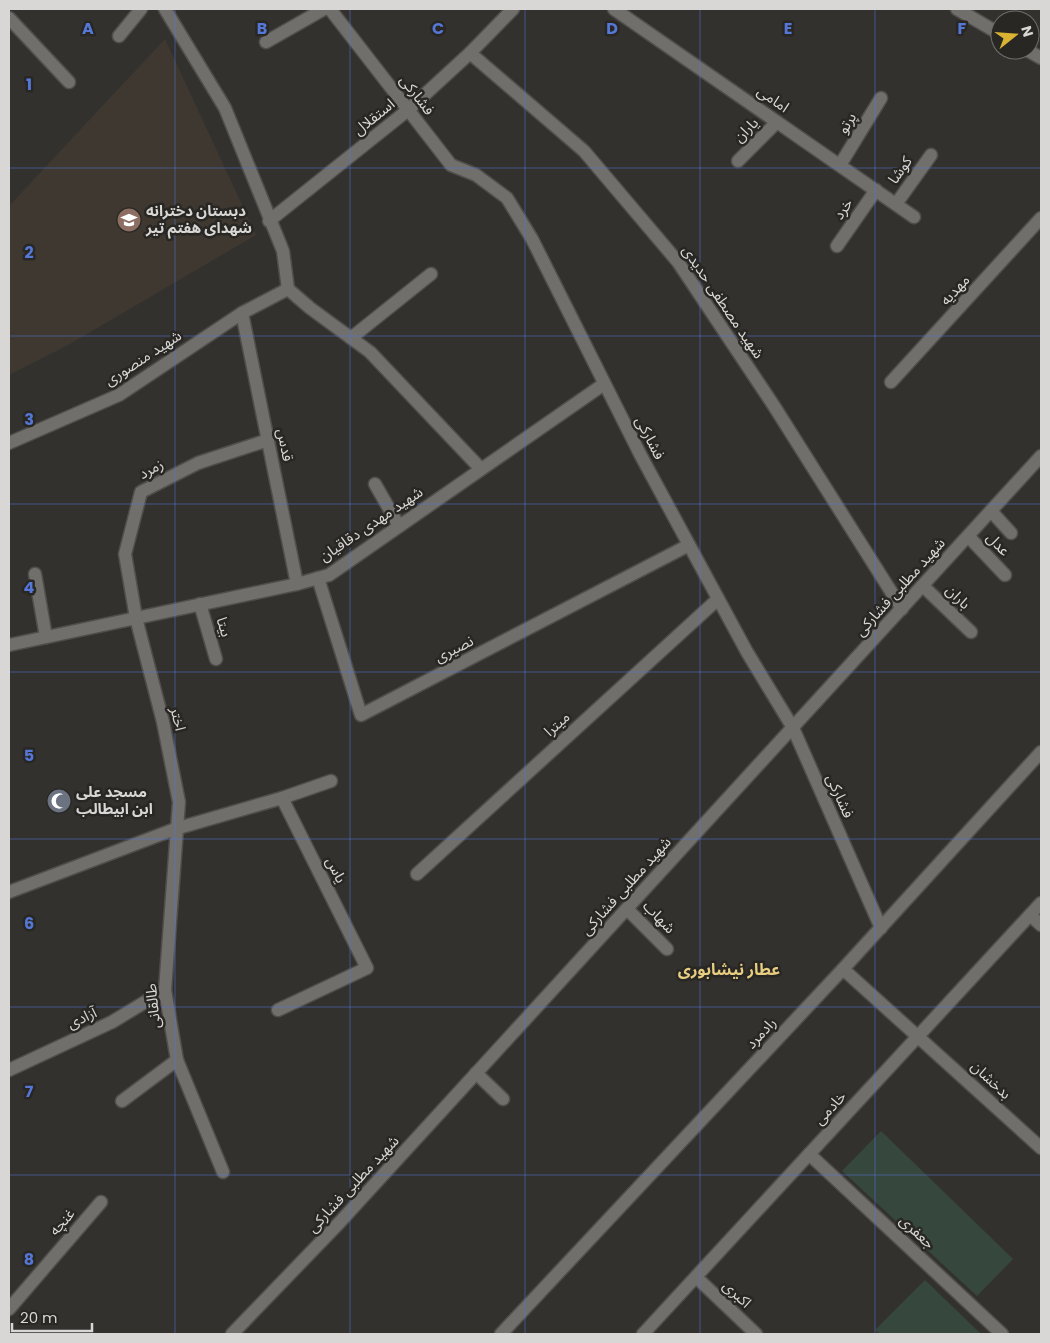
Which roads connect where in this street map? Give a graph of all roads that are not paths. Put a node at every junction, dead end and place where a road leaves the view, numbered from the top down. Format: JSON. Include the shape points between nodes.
{"nodes":[{"id":1,"x":141,"y":9,"type":"edge"},
{"id":2,"x":165,"y":9,"type":"edge"},
{"id":3,"x":324,"y":9,"type":"edge"},
{"id":4,"x":330,"y":9,"type":"edge"},
{"id":5,"x":513,"y":9,"type":"edge"},
{"id":6,"x":614,"y":9,"type":"edge"},
{"id":7,"x":957,"y":9,"type":"edge"},
{"id":8,"x":9,"y":18,"type":"edge"},
{"id":9,"x":990,"y":28,"type":"edge"},
{"id":10,"x":119,"y":36,"type":"dead end"},
{"id":11,"x":266,"y":42,"type":"dead end"},
{"id":12,"x":470,"y":53,"type":"junction"},
{"id":13,"x":69,"y":82,"type":"dead end"},
{"id":14,"x":881,"y":98,"type":"dead end"},
{"id":15,"x":408,"y":110,"type":"junction"},
{"id":16,"x":777,"y":122,"type":"junction"},
{"id":17,"x":931,"y":155,"type":"dead end"},
{"id":18,"x":738,"y":160,"type":"dead end"},
{"id":19,"x":840,"y":165,"type":"junction"},
{"id":20,"x":876,"y":190,"type":"junction"},
{"id":21,"x":896,"y":204,"type":"junction"},
{"id":22,"x":914,"y":217,"type":"dead end"},
{"id":23,"x":1041,"y":218,"type":"edge"},
{"id":24,"x":269,"y":221,"type":"junction"},
{"id":25,"x":837,"y":246,"type":"dead end"},
{"id":26,"x":431,"y":274,"type":"dead end"},
{"id":27,"x":288,"y":289,"type":"junction"},
{"id":28,"x":242,"y":313,"type":"junction"},
{"id":29,"x":351,"y":338,"type":"junction"},
{"id":30,"x":891,"y":382,"type":"dead end"},
{"id":31,"x":604,"y":384,"type":"junction"},
{"id":32,"x":268,"y":440,"type":"junction"},
{"id":33,"x":9,"y":443,"type":"edge"},
{"id":34,"x":1041,"y":456,"type":"edge"},
{"id":35,"x":481,"y":469,"type":"junction"},
{"id":36,"x":376,"y":484,"type":"dead end"},
{"id":37,"x":991,"y":511,"type":"junction"},
{"id":38,"x":399,"y":526,"type":"junction"},
{"id":39,"x":1011,"y":532,"type":"dead end"},
{"id":40,"x":968,"y":536,"type":"junction"},
{"id":41,"x":689,"y":545,"type":"junction"},
{"id":42,"x":35,"y":574,"type":"dead end"},
{"id":43,"x":1005,"y":575,"type":"dead end"},
{"id":44,"x":318,"y":578,"type":"junction"},
{"id":45,"x":296,"y":584,"type":"junction"},
{"id":46,"x":923,"y":586,"type":"junction"},
{"id":47,"x":718,"y":599,"type":"junction"},
{"id":48,"x":200,"y":604,"type":"junction"},
{"id":49,"x":902,"y":608,"type":"junction"},
{"id":50,"x":136,"y":618,"type":"junction"},
{"id":51,"x":971,"y":632,"type":"dead end"},
{"id":52,"x":46,"y":637,"type":"junction"},
{"id":53,"x":9,"y":645,"type":"edge"},
{"id":54,"x":216,"y":659,"type":"dead end"},
{"id":55,"x":793,"y":728,"type":"junction"},
{"id":56,"x":1041,"y":752,"type":"edge"},
{"id":57,"x":331,"y":781,"type":"dead end"},
{"id":58,"x":282,"y":798,"type":"junction"},
{"id":59,"x":176,"y":829,"type":"junction"},
{"id":60,"x":417,"y":874,"type":"dead end"},
{"id":61,"x":9,"y":892,"type":"edge"},
{"id":62,"x":1041,"y":903,"type":"edge"},
{"id":63,"x":627,"y":909,"type":"junction"},
{"id":64,"x":1030,"y":915,"type":"junction"},
{"id":65,"x":1041,"y":925,"type":"edge"},
{"id":66,"x":881,"y":928,"type":"junction"},
{"id":67,"x":666,"y":949,"type":"dead end"},
{"id":68,"x":844,"y":969,"type":"junction"},
{"id":69,"x":165,"y":990,"type":"junction"},
{"id":70,"x":278,"y":1010,"type":"dead end"},
{"id":71,"x":919,"y":1036,"type":"junction"},
{"id":72,"x":177,"y":1060,"type":"junction"},
{"id":73,"x":9,"y":1070,"type":"edge"},
{"id":74,"x":476,"y":1073,"type":"junction"},
{"id":75,"x":503,"y":1099,"type":"dead end"},
{"id":76,"x":122,"y":1101,"type":"dead end"},
{"id":77,"x":1041,"y":1148,"type":"edge"},
{"id":78,"x":810,"y":1154,"type":"junction"},
{"id":79,"x":223,"y":1172,"type":"dead end"},
{"id":80,"x":101,"y":1202,"type":"dead end"},
{"id":81,"x":696,"y":1277,"type":"junction"},
{"id":82,"x":9,"y":1309,"type":"edge"},
{"id":83,"x":232,"y":1334,"type":"edge"},
{"id":84,"x":501,"y":1334,"type":"edge"},
{"id":85,"x":643,"y":1334,"type":"edge"},
{"id":86,"x":756,"y":1334,"type":"edge"},
{"id":87,"x":1002,"y":1334,"type":"edge"}],
"edges":[{"from":1,"to":10,"type":"street"},
{"from":2,"to":24,"type":"street","via":[[225,108]]},
{"from":3,"to":11,"type":"street"},
{"from":4,"to":15,"type":"street","name":"فشارکی"},
{"from":5,"to":12,"type":"street","name":"استقلال"},
{"from":6,"to":16,"type":"street","name":"امامی"},
{"from":7,"to":9,"type":"street"},
{"from":8,"to":13,"type":"street"},
{"from":12,"to":15,"type":"street","name":"استقلال"},
{"from":12,"to":49,"type":"street","name":"شهید مصطفی حدیدی","via":[[584,151],[678,262]]},
{"from":14,"to":19,"type":"street","name":"پرتو"},
{"from":15,"to":24,"type":"street","name":"استقلال"},
{"from":15,"to":31,"type":"street","name":"فشارکی","via":[[452,165],[476,175],[507,198],[532,239]]},
{"from":16,"to":18,"type":"street","name":"یاران"},
{"from":16,"to":19,"type":"street","name":"امامی"},
{"from":17,"to":21,"type":"street","name":"کوشا"},
{"from":19,"to":20,"type":"street","name":"امامی"},
{"from":20,"to":21,"type":"street","name":"امامی"},
{"from":20,"to":25,"type":"street","name":"خرد"},
{"from":21,"to":22,"type":"street","name":"امامی"},
{"from":23,"to":30,"type":"street","name":"مهدیه"},
{"from":24,"to":27,"type":"street","via":[[283,251]]},
{"from":26,"to":29,"type":"street"},
{"from":27,"to":28,"type":"street","name":"شهید منصوری"},
{"from":27,"to":29,"type":"street"},
{"from":28,"to":32,"type":"street","name":"قدس"},
{"from":28,"to":33,"type":"street","name":"شهید منصوری","via":[[119,395]]},
{"from":29,"to":35,"type":"street","via":[[370,352]]},
{"from":31,"to":35,"type":"street","name":"شهید مهدی دقاقیان"},
{"from":31,"to":41,"type":"street","name":"فشارکی"},
{"from":32,"to":45,"type":"street","name":"قدس"},
{"from":32,"to":50,"type":"street","name":"زمرد","via":[[198,463],[141,492],[125,554]]},
{"from":34,"to":37,"type":"street","name":"شهید مطلبی فشارکی"},
{"from":35,"to":38,"type":"street","name":"شهید مهدی دقاقیان"},
{"from":36,"to":38,"type":"street"},
{"from":37,"to":39,"type":"street"},
{"from":37,"to":40,"type":"street","name":"شهید مطلبی فشارکی"},
{"from":38,"to":44,"type":"street","name":"شهید مهدی دقاقیان","via":[[329,575]]},
{"from":40,"to":43,"type":"street","name":"عدل"},
{"from":40,"to":46,"type":"street","name":"شهید مطلبی فشارکی"},
{"from":41,"to":44,"type":"street","name":"نصیری","via":[[362,716]]},
{"from":41,"to":47,"type":"street","name":"فشارکی"},
{"from":42,"to":52,"type":"street"},
{"from":44,"to":45,"type":"street","name":"شهید مهدی دقاقیان"},
{"from":45,"to":48,"type":"street","name":"شهید مهدی دقاقیان"},
{"from":46,"to":49,"type":"street","name":"شهید مطلبی فشارکی"},
{"from":46,"to":51,"type":"street","name":"باران"},
{"from":47,"to":55,"type":"street","name":"فشارکی"},
{"from":47,"to":60,"type":"street","name":"میترا"},
{"from":48,"to":50,"type":"street","name":"شهید مهدی دقاقیان"},
{"from":48,"to":54,"type":"street","name":"بیتا"},
{"from":49,"to":55,"type":"street","name":"شهید مطلبی فشارکی"},
{"from":50,"to":52,"type":"street","name":"شهید مهدی دقاقیان"},
{"from":50,"to":59,"type":"street","name":"اختر","via":[[163,722],[179,802]]},
{"from":52,"to":53,"type":"street","name":"شهید مهدی دقاقیان"},
{"from":55,"to":63,"type":"street","name":"شهید مطلبی فشارکی"},
{"from":55,"to":66,"type":"street","name":"فشارکی"},
{"from":56,"to":66,"type":"street","name":"رادمرد"},
{"from":57,"to":58,"type":"street"},
{"from":58,"to":59,"type":"street"},
{"from":58,"to":70,"type":"street","name":"یاس","via":[[367,968]]},
{"from":59,"to":61,"type":"street"},
{"from":59,"to":69,"type":"street","name":"طالقانی"},
{"from":62,"to":64,"type":"street","name":"خادمی"},
{"from":63,"to":67,"type":"street","name":"شهاب"},
{"from":63,"to":74,"type":"street","name":"شهید مطلبی فشارکی"},
{"from":64,"to":65,"type":"street"},
{"from":64,"to":71,"type":"street","name":"خادمی"},
{"from":66,"to":68,"type":"street","name":"رادمرد"},
{"from":68,"to":71,"type":"street","name":"بدخشان"},
{"from":68,"to":84,"type":"street","name":"رادمرد"},
{"from":69,"to":72,"type":"street","name":"طالقانی"},
{"from":69,"to":73,"type":"street","name":"آزادی","via":[[112,1022]]},
{"from":71,"to":77,"type":"street","name":"بدخشان"},
{"from":71,"to":78,"type":"street","name":"خادمی"},
{"from":72,"to":76,"type":"street"},
{"from":72,"to":79,"type":"street","name":"طالقانی"},
{"from":74,"to":75,"type":"street"},
{"from":74,"to":83,"type":"street","name":"شهید مطلبی فشارکی"},
{"from":78,"to":81,"type":"street","name":"خادمی"},
{"from":78,"to":87,"type":"street","name":"جعفری"},
{"from":80,"to":82,"type":"street","name":"غنچه"},
{"from":81,"to":85,"type":"street","name":"خادمی"},
{"from":81,"to":86,"type":"street","name":"اکبری"}]}
